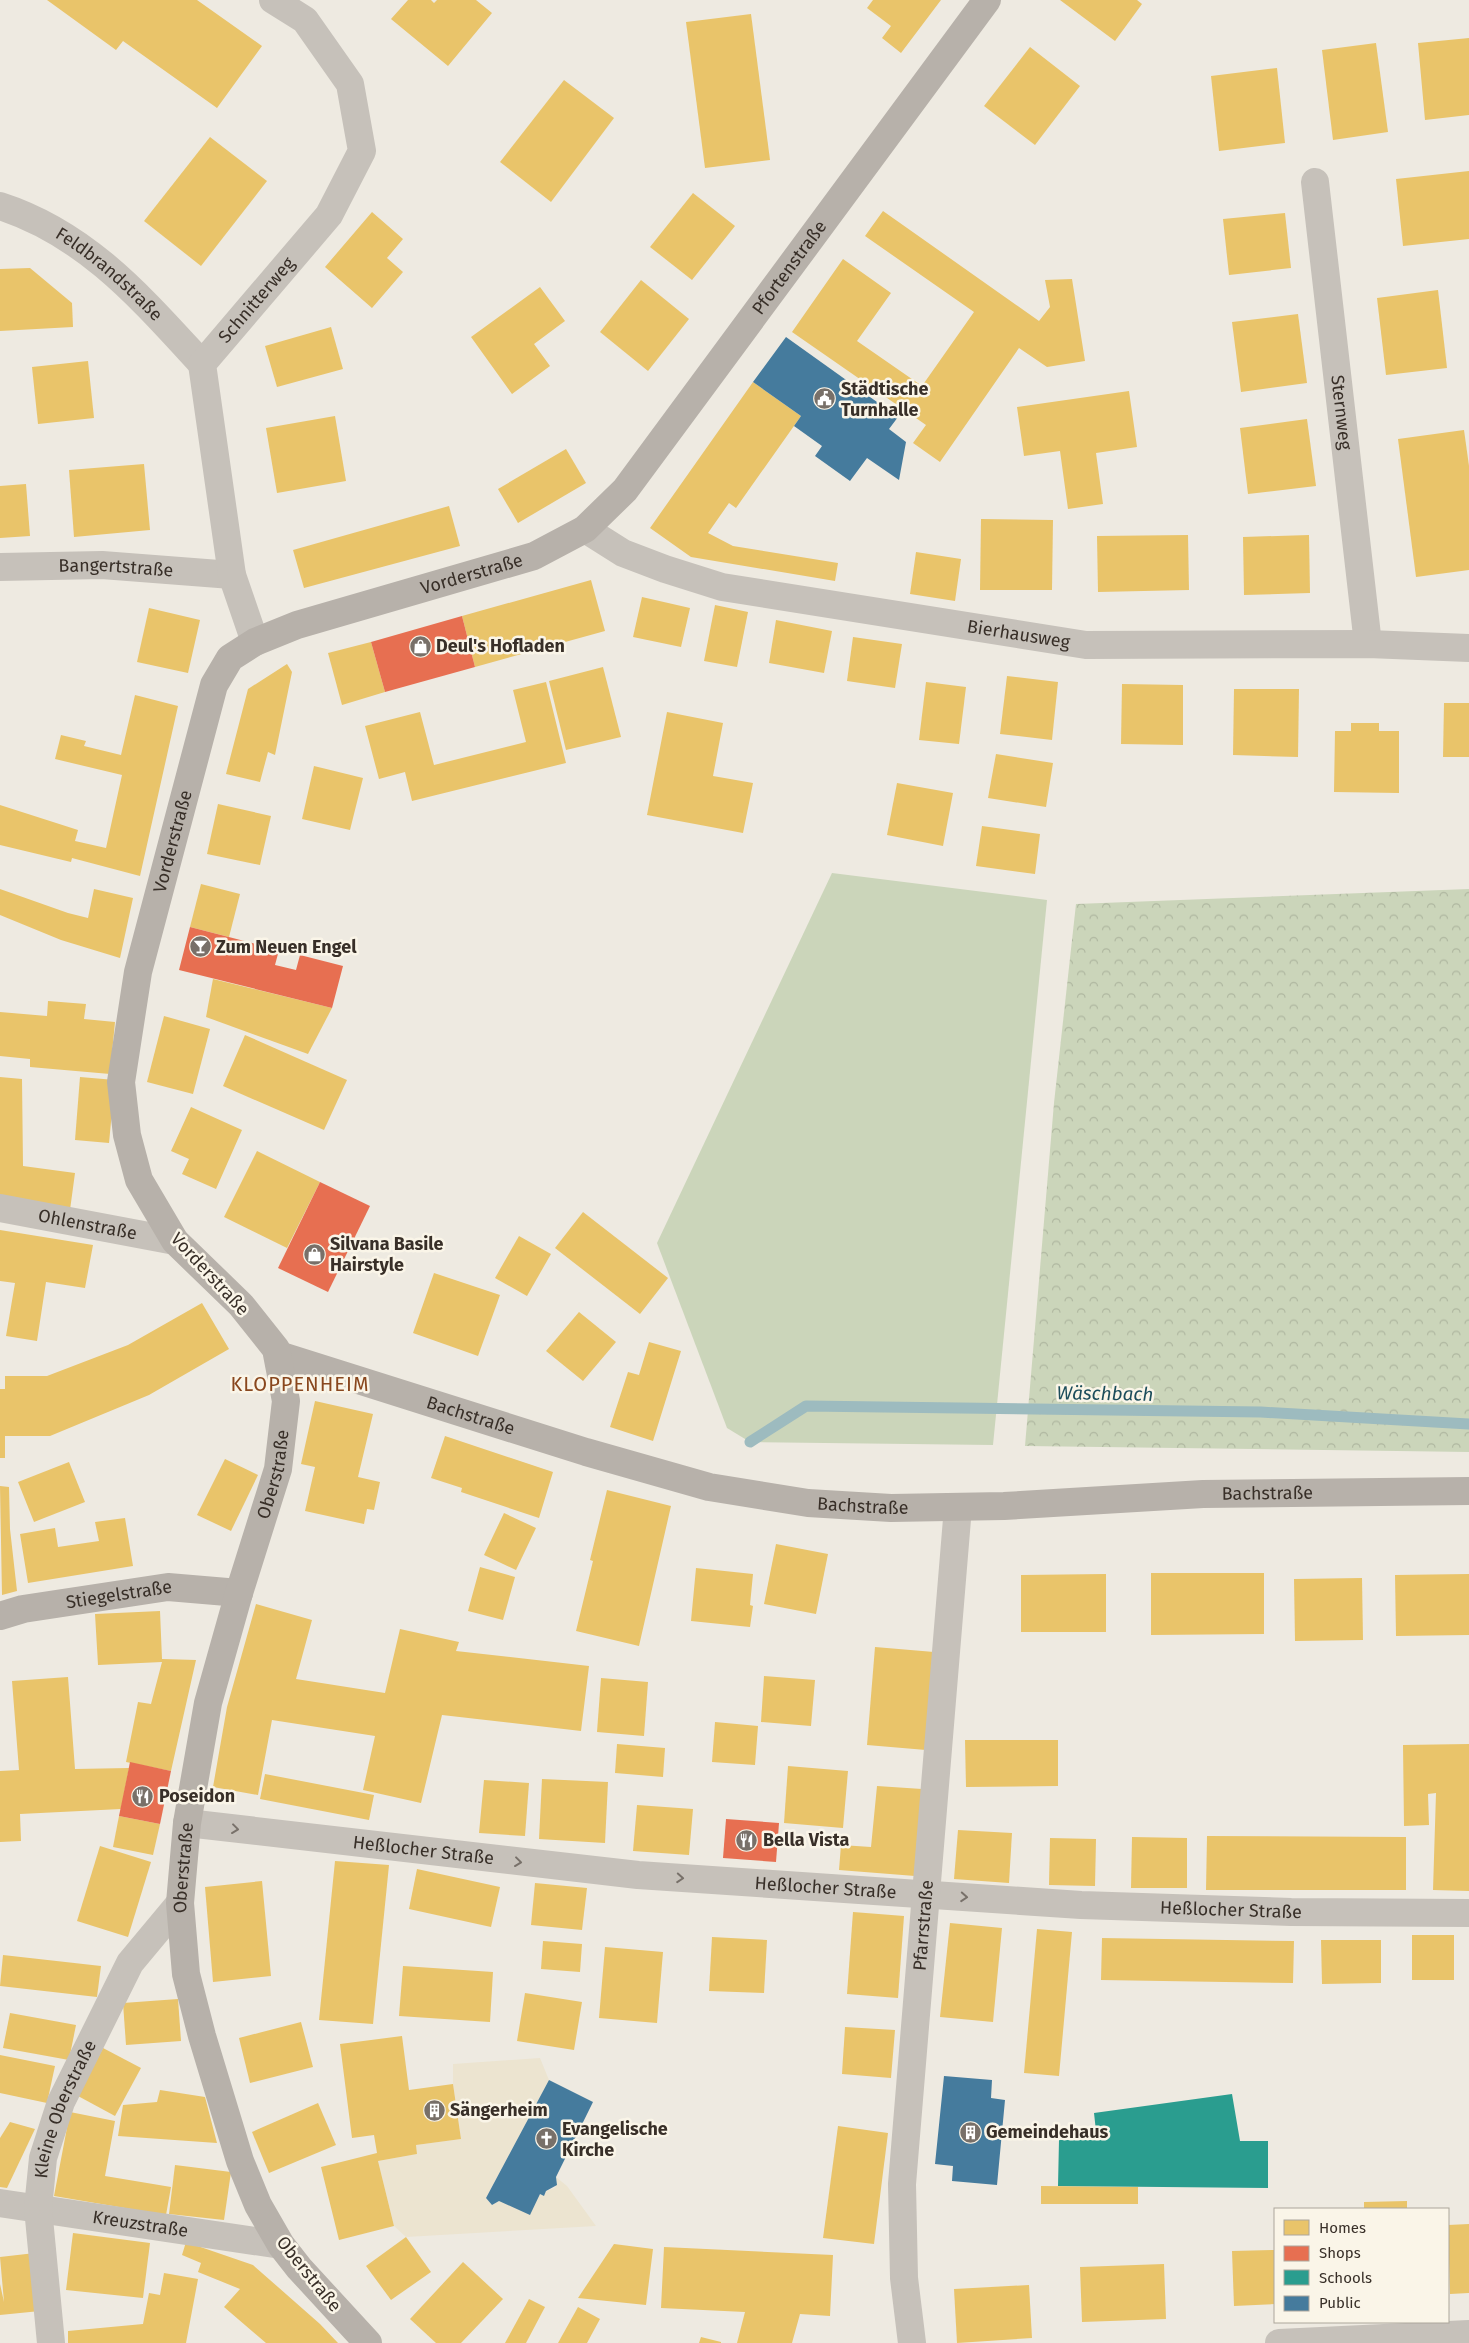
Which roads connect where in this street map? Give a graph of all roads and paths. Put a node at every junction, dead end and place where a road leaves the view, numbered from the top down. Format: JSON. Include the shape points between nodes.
{"nodes":[{"id":1,"x":273,"y":0,"type":"edge"},
{"id":2,"x":987,"y":0,"type":"edge"},
{"id":3,"x":1316,"y":182,"type":"dead end"},
{"id":4,"x":0,"y":206,"type":"edge"},
{"id":5,"x":202,"y":364,"type":"junction"},
{"id":6,"x":585,"y":529,"type":"junction"},
{"id":7,"x":0,"y":567,"type":"edge"},
{"id":8,"x":232,"y":575,"type":"junction"},
{"id":9,"x":256,"y":642,"type":"junction"},
{"id":10,"x":1368,"y":644,"type":"junction"},
{"id":11,"x":1469,"y":648,"type":"edge"},
{"id":12,"x":0,"y":1208,"type":"edge"},
{"id":13,"x":174,"y":1242,"type":"junction"},
{"id":14,"x":279,"y":1354,"type":"junction"},
{"id":15,"x":1469,"y":1491,"type":"edge"},
{"id":16,"x":958,"y":1507,"type":"junction"},
{"id":17,"x":239,"y":1593,"type":"junction"},
{"id":18,"x":0,"y":1616,"type":"edge"},
{"id":19,"x":187,"y":1824,"type":"junction"},
{"id":20,"x":926,"y":1895,"type":"junction"},
{"id":21,"x":180,"y":1902,"type":"junction"},
{"id":22,"x":1469,"y":1913,"type":"edge"},
{"id":23,"x":0,"y":2203,"type":"edge"},
{"id":24,"x":38,"y":2208,"type":"junction"},
{"id":25,"x":281,"y":2245,"type":"junction"},
{"id":26,"x":1469,"y":2334,"type":"edge"},
{"id":27,"x":51,"y":2343,"type":"edge"},
{"id":28,"x":368,"y":2343,"type":"edge"},
{"id":29,"x":912,"y":2343,"type":"edge"},
{"id":30,"x":1279,"y":2343,"type":"edge"}],
"edges":[{"from":1,"to":5,"type":"street","name":"Schnitterweg","via":[[305,20],[350,84],[362,151],[329,215]]},
{"from":2,"to":6,"type":"street","name":"Pfortenstraße","via":[[625,490]]},
{"from":3,"to":10,"type":"street","name":"Sternweg"},
{"from":4,"to":5,"type":"street","name":"Feldbrandstraße","via":[[23,213],[81,246],[138,296]]},
{"from":5,"to":8,"type":"street"},
{"from":6,"to":9,"type":"street","name":"Vorderstraße","via":[[534,556],[297,625]]},
{"from":6,"to":10,"type":"street","name":"Bierhausweg","via":[[623,553],[722,587],[1086,645]]},
{"from":7,"to":8,"type":"street","name":"Bangertstraße","via":[[102,565]]},
{"from":8,"to":9,"type":"street"},
{"from":9,"to":13,"type":"street","name":"Vorderstraße","via":[[230,658],[214,685],[138,972],[121,1082],[126,1135],[139,1180]]},
{"from":10,"to":11,"type":"street","name":"Bierhausweg"},
{"from":12,"to":13,"type":"street","name":"Ohlenstraße"},
{"from":13,"to":14,"type":"street","name":"Vorderstraße","via":[[241,1304]]},
{"from":14,"to":16,"type":"street","name":"Bachstraße","via":[[586,1452],[709,1487],[808,1503],[891,1508]]},
{"from":14,"to":17,"type":"street","name":"Oberstraße","via":[[286,1401],[278,1469]]},
{"from":15,"to":16,"type":"street","name":"Bachstraße","via":[[1203,1494]]},
{"from":16,"to":20,"type":"street","name":"Pfarrstraße"},
{"from":17,"to":18,"type":"street","name":"Stiegelstraße","via":[[168,1587],[23,1609]]},
{"from":17,"to":19,"type":"street","name":"Oberstraße","via":[[208,1703]]},
{"from":19,"to":20,"type":"street","name":"Heßlocher Straße","one_way":true,"via":[[638,1875]]},
{"from":19,"to":21,"type":"street","name":"Oberstraße"},
{"from":20,"to":22,"type":"street","name":"Heßlocher Straße","one_way":true,"via":[[1081,1905],[1291,1912]]},
{"from":20,"to":29,"type":"street","name":"Pfarrstraße","via":[[902,2184],[904,2278]]},
{"from":21,"to":24,"type":"street","name":"Kleine Oberstraße","via":[[130,1964],[61,2102],[43,2158]]},
{"from":21,"to":25,"type":"street","name":"Oberstraße","via":[[186,1974],[220,2100],[254,2196]]},
{"from":23,"to":24,"type":"street","name":"Kreuzstraße"},
{"from":24,"to":25,"type":"street","name":"Kreuzstraße"},
{"from":24,"to":27,"type":"street","name":"Kleine Oberstraße"},
{"from":25,"to":28,"type":"street","name":"Oberstraße"},
{"from":26,"to":30,"type":"street"}]}
